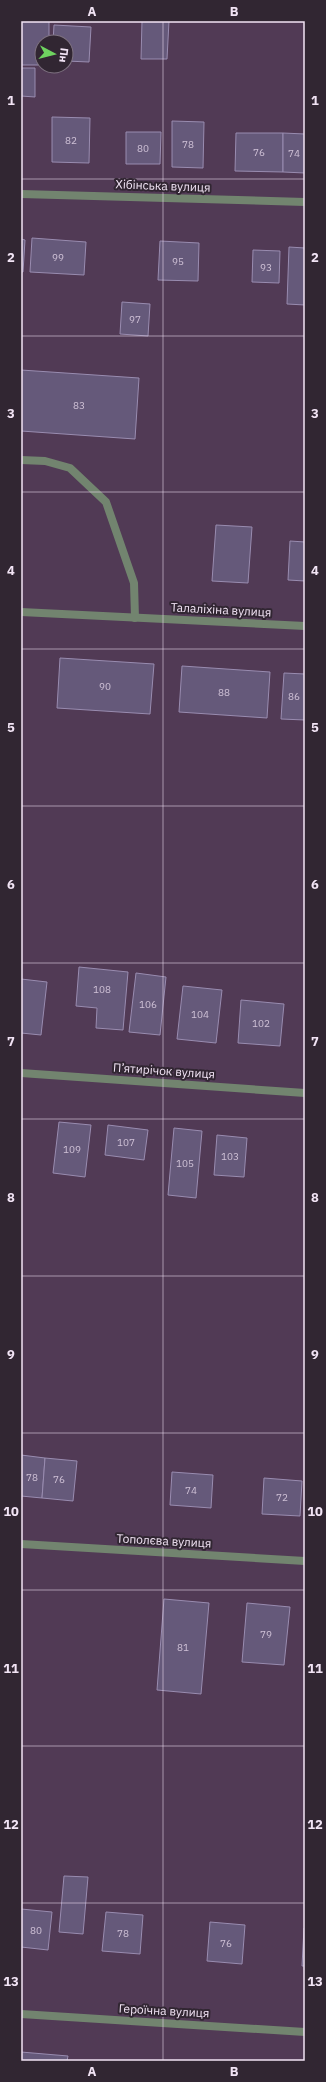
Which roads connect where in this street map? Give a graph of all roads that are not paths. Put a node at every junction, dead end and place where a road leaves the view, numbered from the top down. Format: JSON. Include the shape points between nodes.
{"nodes":[{"id":1,"x":21,"y":194,"type":"edge"},
{"id":2,"x":305,"y":202,"type":"edge"},
{"id":3,"x":21,"y":460,"type":"edge"},
{"id":4,"x":21,"y":612,"type":"edge"},
{"id":5,"x":135,"y":618,"type":"junction"},
{"id":6,"x":305,"y":626,"type":"edge"},
{"id":7,"x":21,"y":1073,"type":"edge"},
{"id":8,"x":305,"y":1093,"type":"edge"},
{"id":9,"x":21,"y":1544,"type":"edge"},
{"id":10,"x":305,"y":1561,"type":"edge"},
{"id":11,"x":21,"y":2014,"type":"edge"},
{"id":12,"x":305,"y":2032,"type":"edge"}],
"edges":[{"from":1,"to":2,"type":"street","name":"Хібінська вулиця"},
{"from":3,"to":5,"type":"street","via":[[45,461],[70,468],[106,502],[134,583]]},
{"from":4,"to":5,"type":"street","name":"Талаліхіна вулиця"},
{"from":5,"to":6,"type":"street","name":"Талаліхіна вулиця"},
{"from":7,"to":8,"type":"street","name":"П’ятирічок вулиця"},
{"from":9,"to":10,"type":"street","name":"Тополєва вулиця"},
{"from":11,"to":12,"type":"street","name":"Героїчна вулиця"}]}
